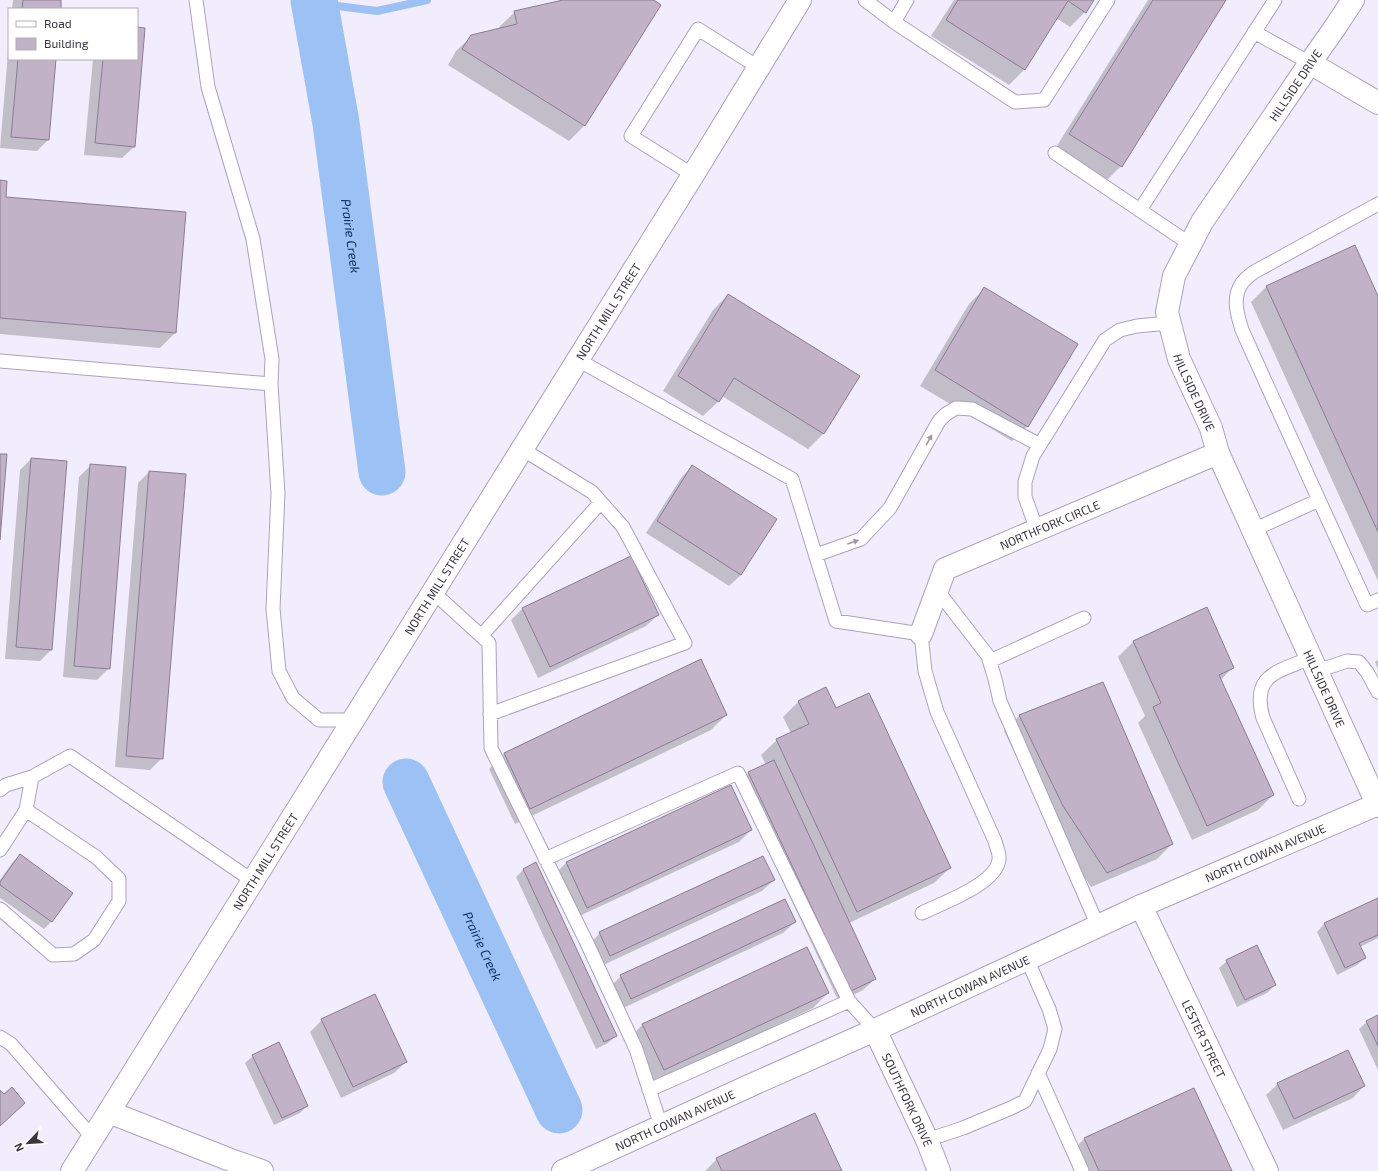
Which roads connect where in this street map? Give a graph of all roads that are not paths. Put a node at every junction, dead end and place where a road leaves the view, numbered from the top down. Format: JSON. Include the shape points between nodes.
{"nodes":[{"id":1,"x":196,"y":0,"type":"edge"},
{"id":2,"x":800,"y":0,"type":"edge"},
{"id":3,"x":865,"y":0,"type":"edge"},
{"id":4,"x":907,"y":0,"type":"edge"},
{"id":5,"x":1108,"y":0,"type":"edge"},
{"id":6,"x":1275,"y":0,"type":"edge"},
{"id":7,"x":1352,"y":0,"type":"edge"},
{"id":8,"x":894,"y":22,"type":"junction"},
{"id":9,"x":1254,"y":32,"type":"junction"},
{"id":10,"x":1310,"y":63,"type":"junction"},
{"id":11,"x":758,"y":67,"type":"junction"},
{"id":12,"x":1378,"y":103,"type":"edge"},
{"id":13,"x":1055,"y":153,"type":"dead end"},
{"id":14,"x":693,"y":175,"type":"junction"},
{"id":15,"x":1378,"y":204,"type":"edge"},
{"id":16,"x":1140,"y":210,"type":"junction"},
{"id":17,"x":1190,"y":244,"type":"junction"},
{"id":18,"x":1170,"y":323,"type":"junction"},
{"id":19,"x":578,"y":360,"type":"junction"},
{"id":20,"x":0,"y":361,"type":"edge"},
{"id":21,"x":271,"y":384,"type":"junction"},
{"id":22,"x":1040,"y":445,"type":"junction"},
{"id":23,"x":522,"y":449,"type":"junction"},
{"id":24,"x":1218,"y":453,"type":"junction"},
{"id":25,"x":1319,"y":500,"type":"junction"},
{"id":26,"x":601,"y":502,"type":"junction"},
{"id":27,"x":1037,"y":530,"type":"junction"},
{"id":28,"x":1253,"y":530,"type":"junction"},
{"id":29,"x":816,"y":554,"type":"junction"},
{"id":30,"x":937,"y":590,"type":"junction"},
{"id":31,"x":433,"y":592,"type":"junction"},
{"id":32,"x":1378,"y":600,"type":"edge"},
{"id":33,"x":1084,"y":618,"type":"dead end"},
{"id":34,"x":921,"y":634,"type":"junction"},
{"id":35,"x":482,"y":635,"type":"junction"},
{"id":36,"x":990,"y":661,"type":"junction"},
{"id":37,"x":1314,"y":664,"type":"junction"},
{"id":38,"x":1378,"y":692,"type":"edge"},
{"id":39,"x":490,"y":714,"type":"junction"},
{"id":40,"x":353,"y":720,"type":"junction"},
{"id":41,"x":32,"y":777,"type":"junction"},
{"id":42,"x":0,"y":790,"type":"edge"},
{"id":43,"x":1299,"y":799,"type":"dead end"},
{"id":44,"x":1378,"y":805,"type":"edge"},
{"id":45,"x":26,"y":810,"type":"junction"},
{"id":46,"x":0,"y":850,"type":"edge"},
{"id":47,"x":546,"y":859,"type":"junction"},
{"id":48,"x":253,"y":881,"type":"junction"},
{"id":49,"x":1141,"y":906,"type":"junction"},
{"id":50,"x":0,"y":909,"type":"edge"},
{"id":51,"x":922,"y":913,"type":"dead end"},
{"id":52,"x":1098,"y":926,"type":"junction"},
{"id":53,"x":1027,"y":959,"type":"junction"},
{"id":54,"x":849,"y":1001,"type":"junction"},
{"id":55,"x":875,"y":1030,"type":"junction"},
{"id":56,"x":0,"y":1037,"type":"edge"},
{"id":57,"x":1038,"y":1073,"type":"junction"},
{"id":58,"x":649,"y":1090,"type":"junction"},
{"id":59,"x":109,"y":1112,"type":"junction"},
{"id":60,"x":661,"y":1126,"type":"junction"},
{"id":61,"x":93,"y":1138,"type":"junction"},
{"id":62,"x":928,"y":1140,"type":"junction"},
{"id":63,"x":252,"y":1169,"type":"edge"},
{"id":64,"x":72,"y":1171,"type":"edge"},
{"id":65,"x":563,"y":1171,"type":"edge"},
{"id":66,"x":938,"y":1171,"type":"edge"},
{"id":67,"x":1082,"y":1171,"type":"edge"},
{"id":68,"x":1267,"y":1171,"type":"edge"}],
"edges":[{"from":1,"to":21,"type":"lane","via":[[208,87],[253,239],[272,359]]},
{"from":2,"to":11,"type":"street","name":"NORTH MILL STREET"},
{"from":3,"to":8,"type":"lane"},
{"from":4,"to":8,"type":"lane"},
{"from":5,"to":8,"type":"lane","via":[[1044,100],[1015,102]]},
{"from":6,"to":9,"type":"lane"},
{"from":7,"to":10,"type":"street","name":"HILLSIDE DRIVE"},
{"from":9,"to":10,"type":"lane"},
{"from":9,"to":16,"type":"lane"},
{"from":10,"to":12,"type":"street"},
{"from":10,"to":17,"type":"street","name":"HILLSIDE DRIVE","via":[[1202,222]]},
{"from":11,"to":14,"type":"street","name":"NORTH MILL STREET"},
{"from":11,"to":14,"type":"lane","via":[[698,29],[631,136]]},
{"from":13,"to":16,"type":"lane"},
{"from":14,"to":19,"type":"street","name":"NORTH MILL STREET"},
{"from":15,"to":25,"type":"lane","via":[[1254,272],[1242,283],[1236,296],[1236,309],[1242,330]]},
{"from":16,"to":17,"type":"lane"},
{"from":17,"to":18,"type":"street","name":"HILLSIDE DRIVE","via":[[1174,276],[1166,312]]},
{"from":18,"to":22,"type":"lane","via":[[1120,330],[1105,340]]},
{"from":18,"to":24,"type":"street","name":"HILLSIDE DRIVE","via":[[1179,358],[1211,428]]},
{"from":19,"to":23,"type":"street","name":"NORTH MILL STREET"},
{"from":19,"to":29,"type":"lane","via":[[792,479]]},
{"from":20,"to":21,"type":"lane"},
{"from":21,"to":40,"type":"lane","via":[[278,493],[273,609],[279,671],[293,698],[319,720]]},
{"from":22,"to":27,"type":"lane","via":[[1033,456],[1025,482],[1025,497]]},
{"from":29,"to":22,"type":"lane","one_way":true,"via":[[861,539],[890,508],[939,421],[956,408],[972,409]]},
{"from":23,"to":26,"type":"lane","via":[[592,492]]},
{"from":23,"to":31,"type":"street","name":"NORTH MILL STREET"},
{"from":24,"to":27,"type":"street","name":"NORTHFORK CIRCLE"},
{"from":24,"to":28,"type":"street","name":"HILLSIDE DRIVE"},
{"from":25,"to":28,"type":"lane"},
{"from":25,"to":32,"type":"lane","via":[[1367,605]]},
{"from":26,"to":35,"type":"lane"},
{"from":26,"to":39,"type":"lane","via":[[623,527],[685,643]]},
{"from":27,"to":30,"type":"street","name":"NORTHFORK CIRCLE","via":[[945,569]]},
{"from":28,"to":37,"type":"street","name":"HILLSIDE DRIVE"},
{"from":29,"to":34,"type":"lane","via":[[836,621]]},
{"from":30,"to":34,"type":"street","name":"NORTHFORK CIRCLE"},
{"from":30,"to":36,"type":"lane"},
{"from":31,"to":35,"type":"lane"},
{"from":31,"to":40,"type":"street","name":"NORTH MILL STREET"},
{"from":33,"to":36,"type":"lane"},
{"from":34,"to":51,"type":"lane","via":[[925,671],[937,712],[995,841],[999,860],[992,875],[980,885]]},
{"from":35,"to":39,"type":"lane","via":[[489,643]]},
{"from":36,"to":52,"type":"lane","via":[[1000,701]]},
{"from":37,"to":38,"type":"lane","via":[[1347,660],[1359,662]]},
{"from":37,"to":43,"type":"lane","via":[[1268,677],[1262,687],[1259,704]]},
{"from":37,"to":44,"type":"street","name":"HILLSIDE DRIVE"},
{"from":39,"to":47,"type":"lane","via":[[491,748]]},
{"from":40,"to":48,"type":"street","name":"NORTH MILL STREET"},
{"from":41,"to":42,"type":"lane","via":[[6,785]]},
{"from":41,"to":45,"type":"lane"},
{"from":41,"to":48,"type":"lane","via":[[70,756]]},
{"from":44,"to":49,"type":"street","name":"NORTH COWAN AVENUE"},
{"from":45,"to":46,"type":"lane"},
{"from":45,"to":50,"type":"lane","via":[[96,857],[119,879],[119,901],[94,940],[74,954],[53,956]]},
{"from":47,"to":54,"type":"lane","via":[[738,773]]},
{"from":47,"to":58,"type":"lane","via":[[636,1049]]},
{"from":48,"to":59,"type":"street","name":"NORTH MILL STREET"},
{"from":49,"to":52,"type":"street","name":"NORTH COWAN AVENUE"},
{"from":49,"to":68,"type":"street","name":"LESTER STREET"},
{"from":52,"to":53,"type":"street","name":"NORTH COWAN AVENUE"},
{"from":53,"to":55,"type":"street","name":"NORTH COWAN AVENUE"},
{"from":53,"to":57,"type":"lane","via":[[1055,1029],[1050,1049]]},
{"from":54,"to":55,"type":"lane"},
{"from":54,"to":58,"type":"lane"},
{"from":55,"to":60,"type":"street","name":"NORTH COWAN AVENUE"},
{"from":55,"to":62,"type":"street","name":"SOUTHFORK DRIVE"},
{"from":56,"to":61,"type":"lane","via":[[11,1044]]},
{"from":57,"to":62,"type":"lane","via":[[1025,1101]]},
{"from":57,"to":67,"type":"lane"},
{"from":58,"to":60,"type":"lane"},
{"from":59,"to":61,"type":"street","name":"NORTH MILL STREET"},
{"from":59,"to":63,"type":"street"},
{"from":60,"to":65,"type":"street","name":"NORTH COWAN AVENUE"},
{"from":61,"to":64,"type":"street","name":"NORTH MILL STREET"},
{"from":62,"to":66,"type":"street","name":"SOUTHFORK DRIVE"}]}
